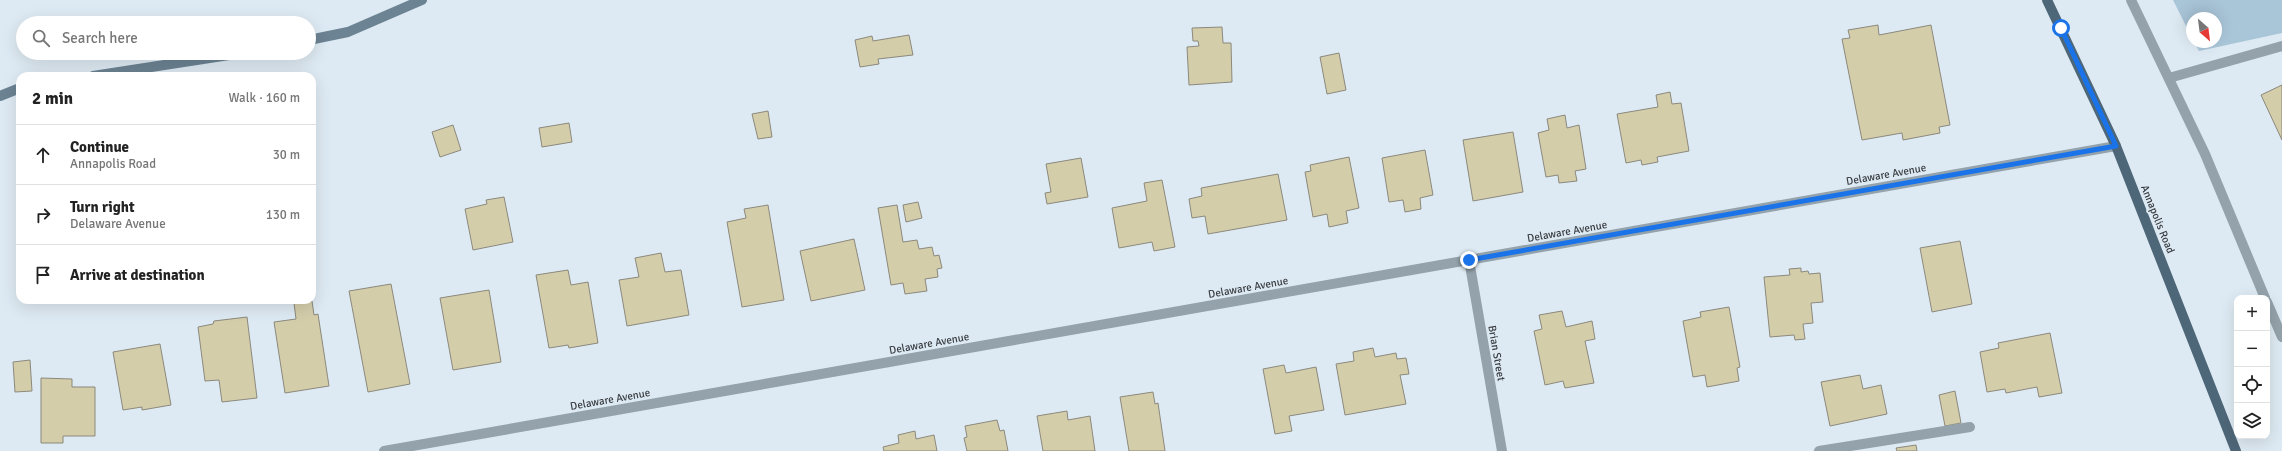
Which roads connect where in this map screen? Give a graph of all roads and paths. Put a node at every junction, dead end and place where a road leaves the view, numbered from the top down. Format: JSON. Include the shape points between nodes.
{"nodes":[{"id":1,"x":2047,"y":0,"type":"edge"},
{"id":2,"x":2131,"y":0,"type":"edge"},
{"id":3,"x":2282,"y":46,"type":"edge"},
{"id":4,"x":2169,"y":78,"type":"junction"},
{"id":5,"x":2116,"y":146,"type":"junction"},
{"id":6,"x":1469,"y":260,"type":"junction"},
{"id":7,"x":2264,"y":295,"type":"edge"},
{"id":8,"x":2270,"y":309,"type":"edge"},
{"id":9,"x":2282,"y":337,"type":"edge"},
{"id":10,"x":1970,"y":427,"type":"dead end"},
{"id":11,"x":384,"y":451,"type":"edge"},
{"id":12,"x":1502,"y":451,"type":"edge"},
{"id":13,"x":1820,"y":451,"type":"edge"},
{"id":14,"x":2236,"y":451,"type":"edge"}],
"edges":[{"from":1,"to":5,"type":"main road","name":"Annapolis Road"},
{"from":2,"to":4,"type":"street"},
{"from":3,"to":4,"type":"street"},
{"from":4,"to":7,"type":"street","via":[[2205,154]]},
{"from":5,"to":6,"type":"street","name":"Delaware Avenue"},
{"from":5,"to":14,"type":"main road","name":"Annapolis Road"},
{"from":6,"to":11,"type":"street","name":"Delaware Avenue"},
{"from":6,"to":12,"type":"street","name":"Brian Street"},
{"from":8,"to":9,"type":"street"},
{"from":10,"to":13,"type":"street"}]}
